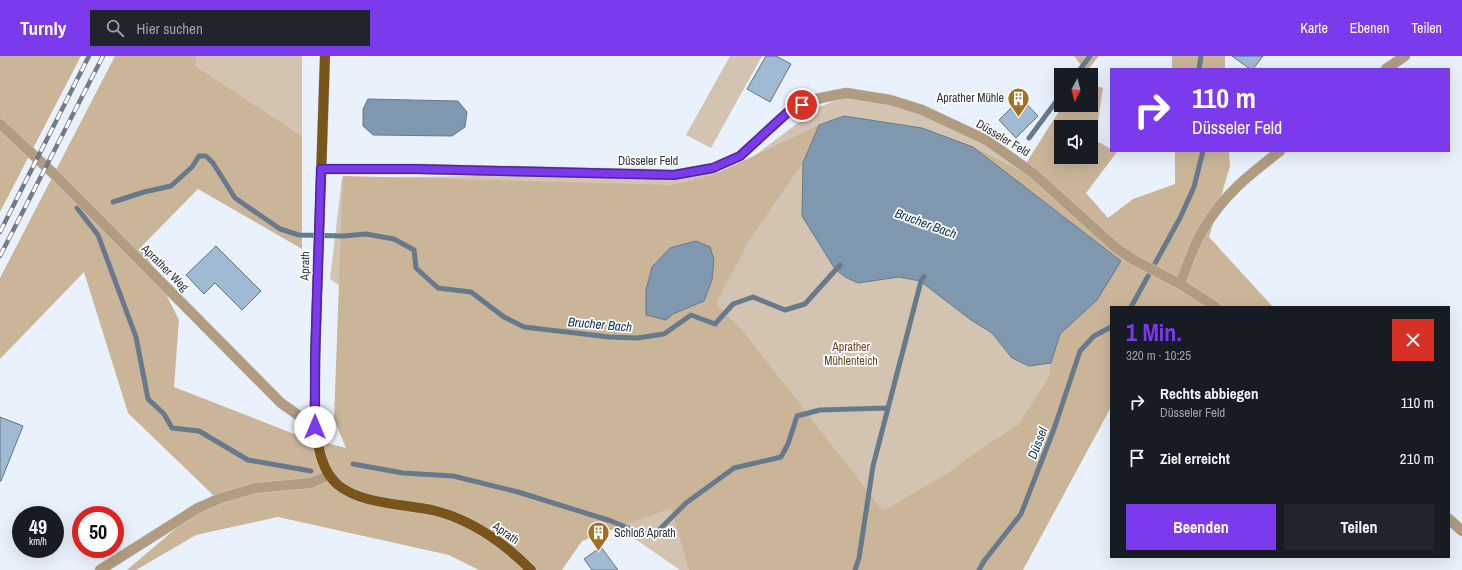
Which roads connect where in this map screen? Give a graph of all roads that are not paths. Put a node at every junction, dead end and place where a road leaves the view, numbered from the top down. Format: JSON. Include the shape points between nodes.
{"nodes":[{"id":1,"x":325,"y":56,"type":"edge"},
{"id":2,"x":1399,"y":57,"type":"edge"},
{"id":3,"x":1387,"y":68,"type":"edge"},
{"id":4,"x":0,"y":124,"type":"edge"},
{"id":5,"x":1279,"y":152,"type":"edge"},
{"id":6,"x":321,"y":169,"type":"junction"},
{"id":7,"x":1180,"y":284,"type":"junction"},
{"id":8,"x":1214,"y":306,"type":"edge"},
{"id":9,"x":315,"y":427,"type":"junction"},
{"id":10,"x":329,"y":475,"type":"junction"},
{"id":11,"x":1450,"y":520,"type":"edge"},
{"id":12,"x":1462,"y":531,"type":"edge"},
{"id":13,"x":100,"y":570,"type":"edge"},
{"id":14,"x":531,"y":570,"type":"edge"}],
"edges":[{"from":1,"to":6,"type":"main road","name":"Aprath"},
{"from":2,"to":3,"type":"street"},
{"from":4,"to":9,"type":"street","name":"Aprather Weg","via":[[55,175],[281,403]]},
{"from":5,"to":7,"type":"street","via":[[1242,180],[1221,202],[1202,230]]},
{"from":6,"to":7,"type":"street","name":"Düsseler Feld","via":[[674,175],[713,168],[740,156],[788,112],[816,99],[846,93],[890,100],[922,110],[986,140],[1033,173],[1116,248]]},
{"from":6,"to":9,"type":"main road","name":"Aprath"},
{"from":7,"to":8,"type":"street","name":"Düsseler Feld"},
{"from":9,"to":10,"type":"main road","name":"Aprath","via":[[321,458]]},
{"from":10,"to":13,"type":"street","via":[[311,483],[255,488],[221,498],[191,512]]},
{"from":10,"to":14,"type":"main road","name":"Aprath","via":[[338,485],[350,492],[368,498],[433,510],[462,520],[489,535]]},
{"from":11,"to":12,"type":"street"}]}
